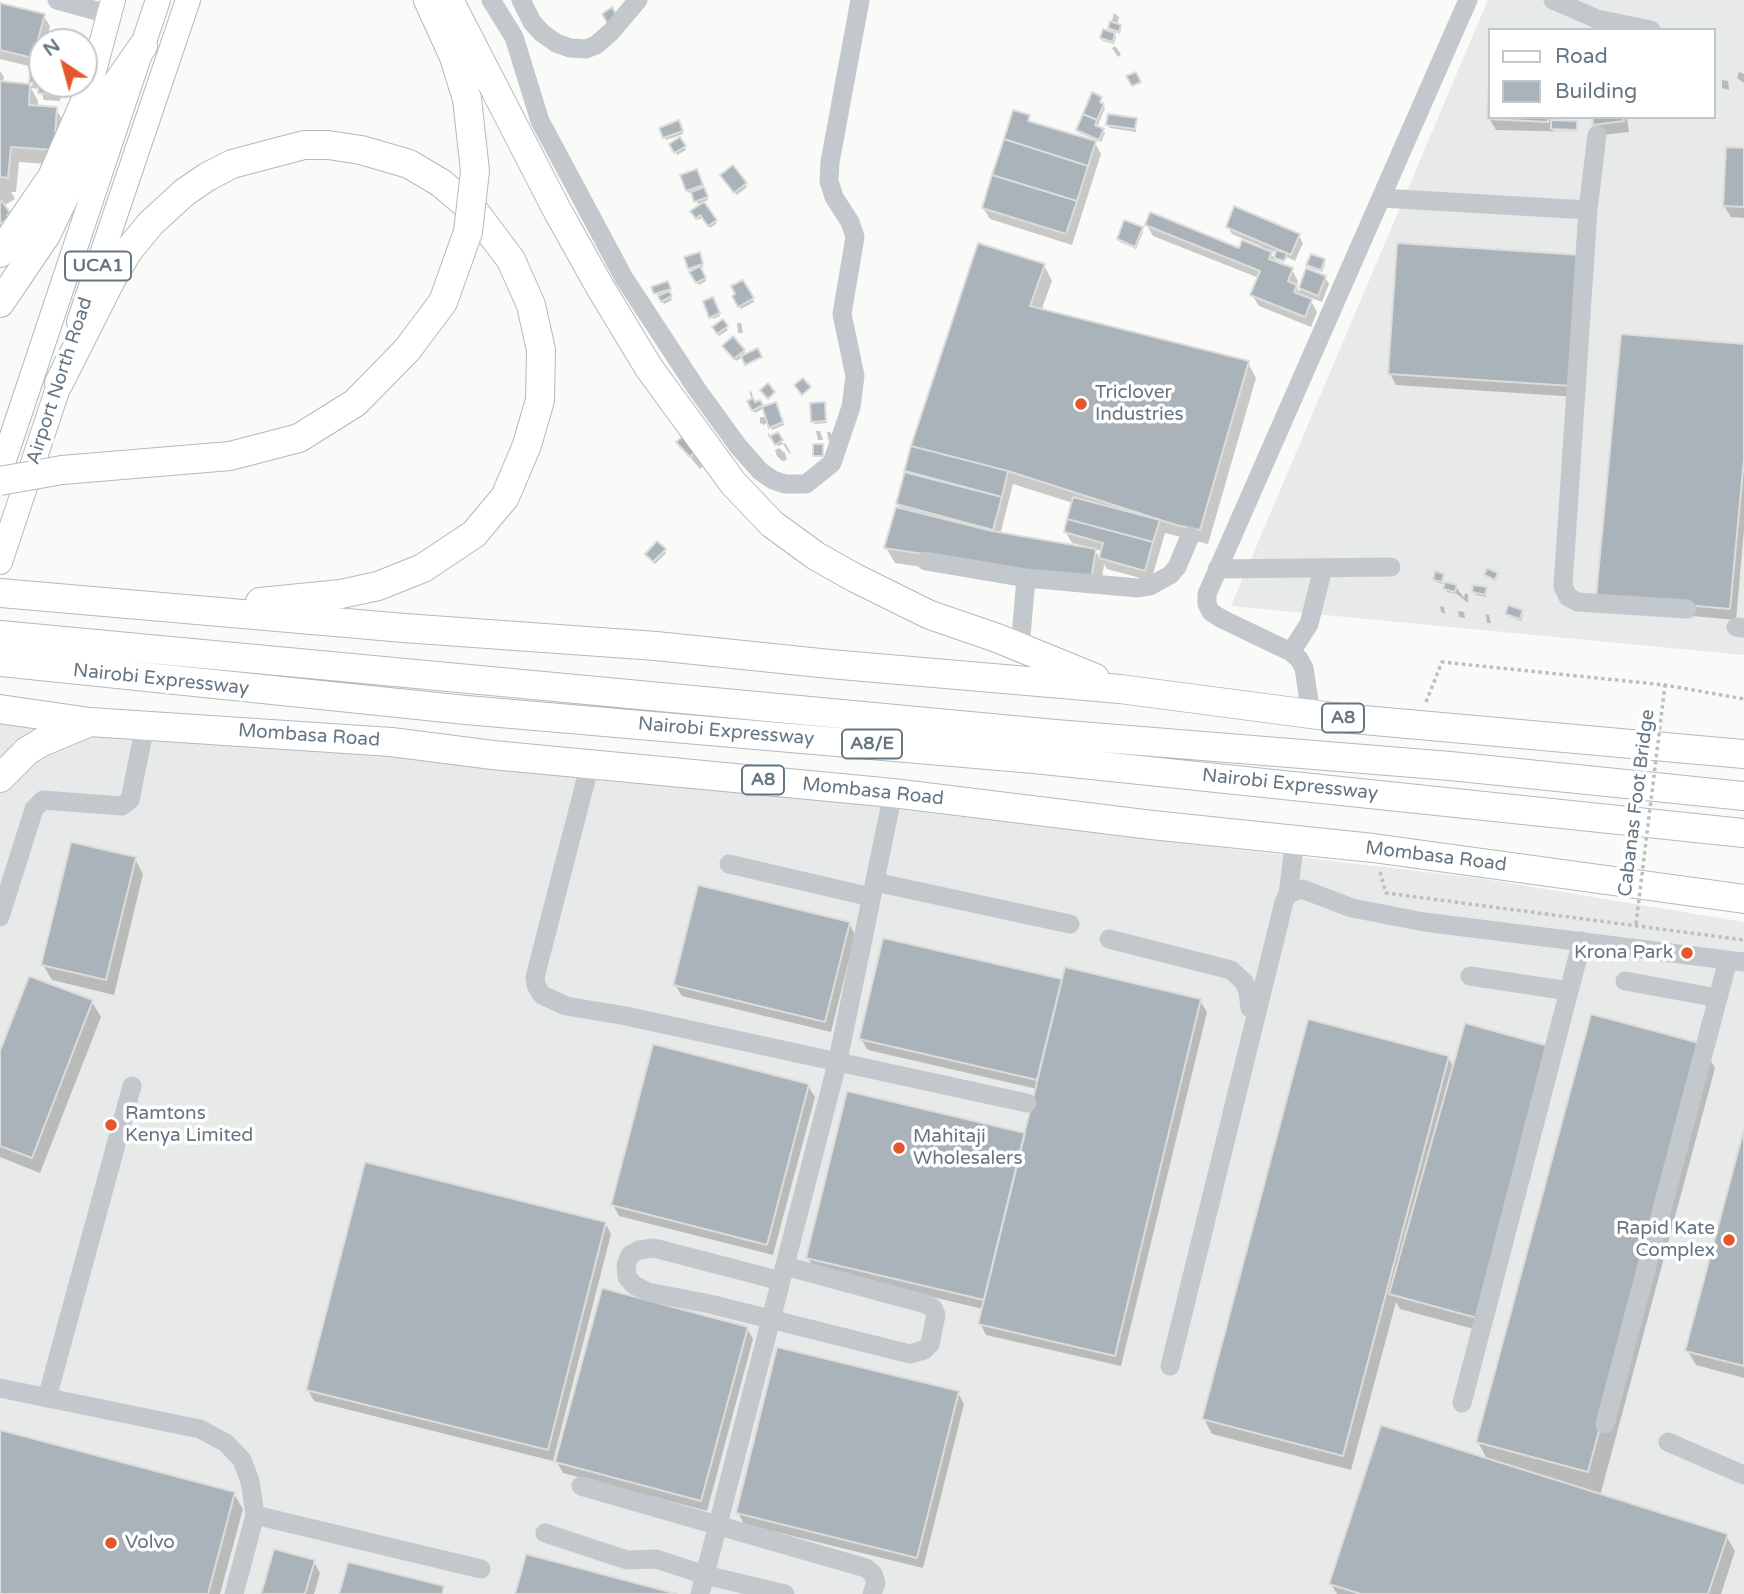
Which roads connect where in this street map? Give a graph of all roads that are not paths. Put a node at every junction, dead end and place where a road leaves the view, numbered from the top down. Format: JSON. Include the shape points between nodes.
{"nodes":[{"id":1,"x":57,"y":0,"type":"edge"},
{"id":2,"x":158,"y":0,"type":"edge"},
{"id":3,"x":188,"y":0,"type":"edge"},
{"id":4,"x":428,"y":0,"type":"edge"},
{"id":5,"x":449,"y":0,"type":"edge"},
{"id":6,"x":491,"y":0,"type":"edge"},
{"id":7,"x":521,"y":0,"type":"edge"},
{"id":8,"x":638,"y":0,"type":"edge"},
{"id":9,"x":860,"y":0,"type":"edge"},
{"id":10,"x":1468,"y":0,"type":"edge"},
{"id":11,"x":1553,"y":0,"type":"edge"},
{"id":12,"x":111,"y":7,"type":"edge"},
{"id":13,"x":1641,"y":28,"type":"edge"},
{"id":14,"x":143,"y":46,"type":"junction"},
{"id":15,"x":98,"y":56,"type":"edge"},
{"id":16,"x":87,"y":98,"type":"edge"},
{"id":17,"x":1597,"y":135,"type":"dead end"},
{"id":18,"x":1381,"y":198,"type":"junction"},
{"id":19,"x":1588,"y":210,"type":"junction"},
{"id":20,"x":0,"y":253,"type":"edge"},
{"id":21,"x":0,"y":303,"type":"edge"},
{"id":22,"x":59,"y":383,"type":"junction"},
{"id":23,"x":0,"y":472,"type":"edge"},
{"id":24,"x":0,"y":481,"type":"edge"},
{"id":25,"x":1190,"y":536,"type":"dead end"},
{"id":26,"x":926,"y":561,"type":"dead end"},
{"id":27,"x":0,"y":562,"type":"edge"},
{"id":28,"x":1391,"y":567,"type":"dead end"},
{"id":29,"x":1323,"y":568,"type":"junction"},
{"id":30,"x":1217,"y":569,"type":"junction"},
{"id":31,"x":1027,"y":578,"type":"junction"},
{"id":32,"x":0,"y":593,"type":"edge"},
{"id":33,"x":187,"y":608,"type":"junction"},
{"id":34,"x":1687,"y":609,"type":"dead end"},
{"id":35,"x":0,"y":635,"type":"edge"},
{"id":36,"x":1020,"y":648,"type":"junction"},
{"id":37,"x":1292,"y":652,"type":"junction"},
{"id":38,"x":0,"y":662,"type":"edge"},
{"id":39,"x":1120,"y":689,"type":"junction"},
{"id":40,"x":0,"y":709,"type":"edge"},
{"id":41,"x":1311,"y":715,"type":"junction"},
{"id":42,"x":90,"y":722,"type":"junction"},
{"id":43,"x":145,"y":726,"type":"junction"},
{"id":44,"x":1744,"y":754,"type":"edge"},
{"id":45,"x":590,"y":764,"type":"junction"},
{"id":46,"x":0,"y":778,"type":"edge"},
{"id":47,"x":894,"y":793,"type":"junction"},
{"id":48,"x":1744,"y":796,"type":"edge"},
{"id":49,"x":1744,"y":833,"type":"edge"},
{"id":50,"x":1295,"y":840,"type":"junction"},
{"id":51,"x":729,"y":864,"type":"dead end"},
{"id":52,"x":873,"y":890,"type":"junction"},
{"id":53,"x":1288,"y":894,"type":"junction"},
{"id":54,"x":1744,"y":899,"type":"edge"},
{"id":55,"x":0,"y":917,"type":"edge"},
{"id":56,"x":1070,"y":923,"type":"dead end"},
{"id":57,"x":1108,"y":939,"type":"dead end"},
{"id":58,"x":1582,"y":941,"type":"junction"},
{"id":59,"x":1736,"y":960,"type":"edge"},
{"id":60,"x":1470,"y":976,"type":"dead end"},
{"id":61,"x":1625,"y":981,"type":"dead end"},
{"id":62,"x":1569,"y":992,"type":"junction"},
{"id":63,"x":1718,"y":998,"type":"junction"},
{"id":64,"x":1257,"y":1012,"type":"junction"},
{"id":65,"x":838,"y":1060,"type":"junction"},
{"id":66,"x":132,"y":1086,"type":"dead end"},
{"id":67,"x":1027,"y":1103,"type":"dead end"},
{"id":68,"x":783,"y":1274,"type":"junction"},
{"id":69,"x":771,"y":1319,"type":"junction"},
{"id":70,"x":1170,"y":1366,"type":"dead end"},
{"id":71,"x":0,"y":1388,"type":"edge"},
{"id":72,"x":47,"y":1398,"type":"junction"},
{"id":73,"x":1462,"y":1404,"type":"dead end"},
{"id":74,"x":1605,"y":1424,"type":"dead end"},
{"id":75,"x":1668,"y":1442,"type":"dead end"},
{"id":76,"x":1744,"y":1475,"type":"edge"},
{"id":77,"x":581,"y":1486,"type":"dead end"},
{"id":78,"x":254,"y":1515,"type":"junction"},
{"id":79,"x":718,"y":1525,"type":"junction"},
{"id":80,"x":545,"y":1533,"type":"dead end"},
{"id":81,"x":481,"y":1569,"type":"dead end"},
{"id":82,"x":703,"y":1584,"type":"edge"},
{"id":83,"x":234,"y":1594,"type":"edge"},
{"id":84,"x":785,"y":1594,"type":"edge"},
{"id":85,"x":872,"y":1594,"type":"edge"}],
"edges":[{"from":1,"to":12,"type":"lane"},
{"from":2,"to":14,"type":"main road","name":"Airport North Road","number":"UCA1"},
{"from":3,"to":22,"type":"main road","name":"Airport North Road","number":"UCA1"},
{"from":4,"to":24,"type":"highway","bridge":true,"via":[[467,99],[475,171],[468,232],[443,302],[407,350],[355,403],[299,438],[230,456],[62,470]]},
{"from":5,"to":36,"type":"highway","via":[[600,287],[649,368],[733,483],[772,524],[855,579],[930,615]]},
{"from":6,"to":9,"type":"lane","via":[[514,37],[540,121],[624,278],[738,446],[760,471],[785,484],[806,484],[832,463],[851,407],[855,376],[842,314],[855,236],[829,181]]},
{"from":7,"to":8,"type":"lane","via":[[542,33],[556,43],[586,49],[612,31]]},
{"from":10,"to":18,"type":"lane"},
{"from":11,"to":13,"type":"lane","via":[[1597,19]]},
{"from":12,"to":15,"type":"main road"},
{"from":14,"to":21,"type":"highway","via":[[113,89],[46,234]]},
{"from":14,"to":23,"type":"main road","name":"Airport North Road","number":"UCA1"},
{"from":16,"to":20,"type":"highway","via":[[51,177]]},
{"from":17,"to":19,"type":"lane"},
{"from":18,"to":19,"type":"lane"},
{"from":18,"to":30,"type":"lane"},
{"from":19,"to":34,"type":"lane","via":[[1563,586],[1568,597],[1578,602]]},
{"from":22,"to":27,"type":"main road","name":"Airport North Road","number":"UCA1"},
{"from":22,"to":33,"type":"highway","via":[[112,278],[151,223],[207,177],[232,164],[284,149],[328,145],[409,164],[475,212],[511,260],[531,305],[541,350],[540,400],[505,496],[474,534],[423,568],[378,586],[341,594]]},
{"from":25,"to":31,"type":"lane","via":[[1177,567],[1150,586]]},
{"from":26,"to":31,"type":"lane"},
{"from":28,"to":29,"type":"lane"},
{"from":29,"to":30,"type":"lane"},
{"from":29,"to":37,"type":"lane","via":[[1309,624]]},
{"from":30,"to":37,"type":"lane","via":[[1207,594],[1212,611]]},
{"from":31,"to":36,"type":"lane"},
{"from":32,"to":33,"type":"highway","number":"A8"},
{"from":33,"to":39,"type":"highway","number":"A8"},
{"from":35,"to":48,"type":"highway","name":"Nairobi Expressway","number":"A8/E","via":[[1055,734],[1450,765]]},
{"from":36,"to":39,"type":"highway"},
{"from":37,"to":41,"type":"lane","via":[[1304,668]]},
{"from":38,"to":49,"type":"highway","name":"Nairobi Expressway","number":"A8/E","via":[[466,710],[1034,759]]},
{"from":39,"to":41,"type":"highway","number":"A8"},
{"from":40,"to":42,"type":"highway","name":"Mombasa Road","number":"A8"},
{"from":41,"to":44,"type":"highway","number":"A8"},
{"from":42,"to":43,"type":"highway","name":"Mombasa Road","number":"A8"},
{"from":42,"to":46,"type":"highway","via":[[42,741]]},
{"from":43,"to":45,"type":"highway","name":"Mombasa Road","number":"A8","via":[[391,742]]},
{"from":43,"to":55,"type":"lane","via":[[130,800],[122,806],[43,800],[34,809]]},
{"from":45,"to":47,"type":"highway","name":"Mombasa Road","number":"A8"},
{"from":45,"to":65,"type":"lane","via":[[535,977],[542,995],[566,1006]]},
{"from":47,"to":50,"type":"highway","name":"Mombasa Road","number":"A8"},
{"from":47,"to":52,"type":"lane"},
{"from":50,"to":53,"type":"lane"},
{"from":50,"to":54,"type":"highway","name":"Mombasa Road","number":"A8"},
{"from":51,"to":52,"type":"lane"},
{"from":52,"to":56,"type":"lane"},
{"from":52,"to":65,"type":"lane"},
{"from":53,"to":58,"type":"lane","via":[[1302,889],[1352,908],[1424,922]]},
{"from":53,"to":64,"type":"lane"},
{"from":57,"to":64,"type":"lane","via":[[1231,970],[1244,982],[1250,1008]]},
{"from":58,"to":59,"type":"lane"},
{"from":58,"to":62,"type":"lane"},
{"from":59,"to":63,"type":"lane"},
{"from":60,"to":62,"type":"lane"},
{"from":61,"to":63,"type":"lane"},
{"from":62,"to":73,"type":"lane"},
{"from":63,"to":74,"type":"lane"},
{"from":64,"to":70,"type":"lane"},
{"from":65,"to":67,"type":"lane"},
{"from":65,"to":68,"type":"lane"},
{"from":66,"to":72,"type":"lane"},
{"from":68,"to":69,"type":"lane"},
{"from":68,"to":69,"type":"lane","via":[[654,1248],[630,1255],[626,1265],[627,1277],[648,1292]]},
{"from":68,"to":69,"type":"lane","via":[[926,1304],[933,1308],[936,1320],[930,1344],[910,1354]]},
{"from":69,"to":79,"type":"lane"},
{"from":71,"to":72,"type":"lane"},
{"from":72,"to":78,"type":"lane","via":[[200,1429],[226,1443],[242,1460]]},
{"from":75,"to":76,"type":"lane"},
{"from":77,"to":79,"type":"lane"},
{"from":78,"to":81,"type":"lane"},
{"from":78,"to":83,"type":"lane"},
{"from":79,"to":82,"type":"lane"},
{"from":79,"to":85,"type":"lane","via":[[866,1568],[876,1583]]},
{"from":80,"to":82,"type":"lane","via":[[627,1560],[656,1559]]},
{"from":82,"to":84,"type":"lane"}]}
